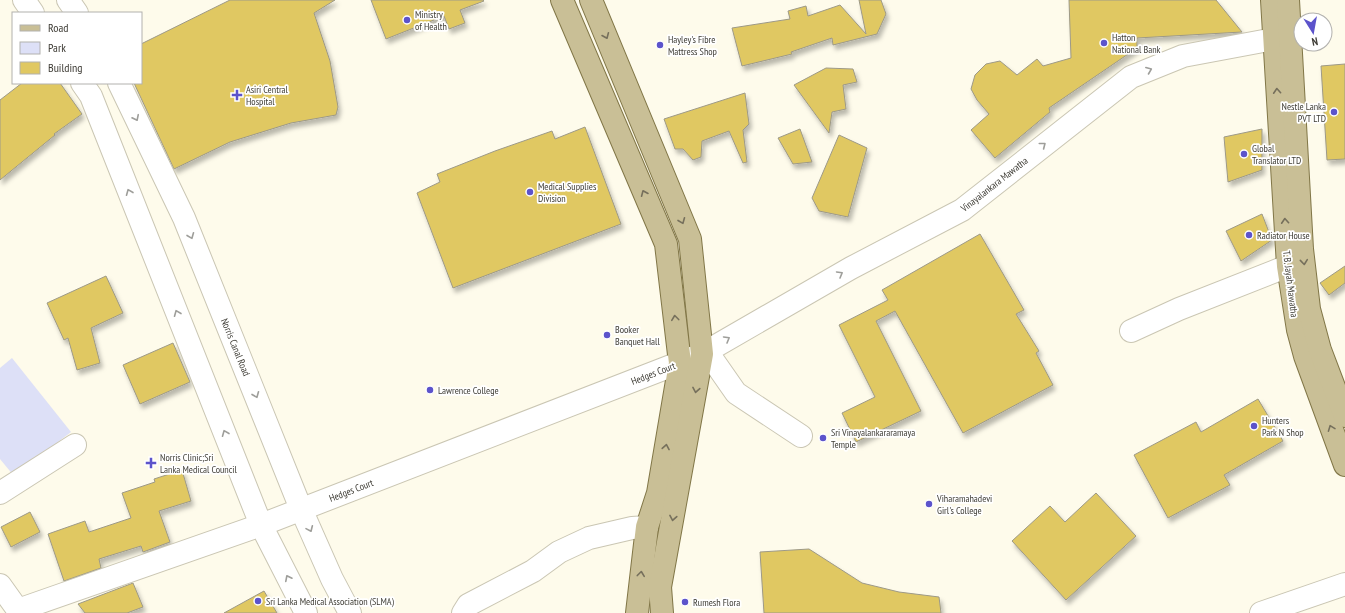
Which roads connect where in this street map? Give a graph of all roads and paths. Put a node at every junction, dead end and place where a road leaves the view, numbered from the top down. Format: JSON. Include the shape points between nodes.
{"nodes":[{"id":1,"x":24,"y":0,"type":"edge"},
{"id":2,"x":68,"y":0,"type":"edge"},
{"id":3,"x":562,"y":0,"type":"edge"},
{"id":4,"x":591,"y":0,"type":"edge"},
{"id":5,"x":1272,"y":0,"type":"edge"},
{"id":6,"x":1288,"y":0,"type":"edge"},
{"id":7,"x":32,"y":12,"type":"edge"},
{"id":8,"x":76,"y":12,"type":"edge"},
{"id":9,"x":1282,"y":38,"type":"junction"},
{"id":10,"x":83,"y":84,"type":"edge"},
{"id":11,"x":119,"y":84,"type":"edge"},
{"id":12,"x":1288,"y":266,"type":"junction"},
{"id":13,"x":1131,"y":331,"type":"dead end"},
{"id":14,"x":704,"y":352,"type":"junction"},
{"id":15,"x":680,"y":363,"type":"junction"},
{"id":16,"x":1345,"y":416,"type":"edge"},
{"id":17,"x":801,"y":436,"type":"dead end"},
{"id":18,"x":75,"y":445,"type":"dead end"},
{"id":19,"x":1345,"y":465,"type":"edge"},
{"id":20,"x":0,"y":493,"type":"edge"},
{"id":21,"x":301,"y":509,"type":"junction"},
{"id":22,"x":261,"y":525,"type":"junction"},
{"id":23,"x":647,"y":527,"type":"junction"},
{"id":24,"x":1345,"y":584,"type":"edge"},
{"id":25,"x":0,"y":585,"type":"edge"},
{"id":26,"x":19,"y":611,"type":"edge"},
{"id":27,"x":306,"y":613,"type":"edge"},
{"id":28,"x":350,"y":613,"type":"edge"},
{"id":29,"x":463,"y":613,"type":"edge"},
{"id":30,"x":637,"y":613,"type":"edge"},
{"id":31,"x":662,"y":613,"type":"edge"},
{"id":32,"x":1261,"y":613,"type":"edge"}],
"edges":[{"from":1,"to":7,"type":"street"},
{"from":2,"to":8,"type":"street"},
{"from":15,"to":3,"type":"main road","one_way":true,"via":[[666,244]]},
{"from":4,"to":14,"type":"main road","one_way":true,"via":[[690,240]]},
{"from":5,"to":9,"type":"main road","name":"T. B. Jayah Mawatha"},
{"from":6,"to":9,"type":"main road","name":"T. B. Jayah Mawatha"},
{"from":12,"to":9,"type":"main road","name":"T. B. Jayah Mawatha","one_way":true},
{"from":14,"to":9,"type":"street","name":"Vinayalankara Mawatha","one_way":true,"via":[[851,268],[962,210],[1131,77],[1183,56]]},
{"from":9,"to":16,"type":"main road","name":"T. B. Jayah Mawatha","one_way":true,"via":[[1309,309],[1320,350]]},
{"from":22,"to":10,"type":"street","one_way":true,"via":[[91,96]]},
{"from":11,"to":21,"type":"street","name":"Norris Canal Road","one_way":true,"via":[[184,218]]},
{"from":12,"to":13,"type":"street"},
{"from":19,"to":12,"type":"main road","name":"T. B. Jayah Mawatha","one_way":true,"via":[[1304,356]]},
{"from":14,"to":15,"type":"street","name":"Vinayalankara Mawatha"},
{"from":14,"to":17,"type":"street","via":[[736,393]]},
{"from":14,"to":31,"type":"main road","one_way":true,"via":[[660,587]]},
{"from":15,"to":21,"type":"street","name":"Hedges Court"},
{"from":23,"to":15,"type":"main road","one_way":true,"via":[[658,493]]},
{"from":18,"to":20,"type":"street"},
{"from":21,"to":22,"type":"street","name":"Hedges Court"},
{"from":21,"to":28,"type":"street","name":"Norris Canal Road","one_way":true},
{"from":22,"to":26,"type":"street","name":"Hedges Court"},
{"from":27,"to":22,"type":"street","one_way":true},
{"from":23,"to":29,"type":"street","via":[[589,538],[558,552],[533,571],[468,605]]},
{"from":30,"to":23,"type":"main road","one_way":true},
{"from":24,"to":32,"type":"street"},
{"from":25,"to":26,"type":"street"}]}
